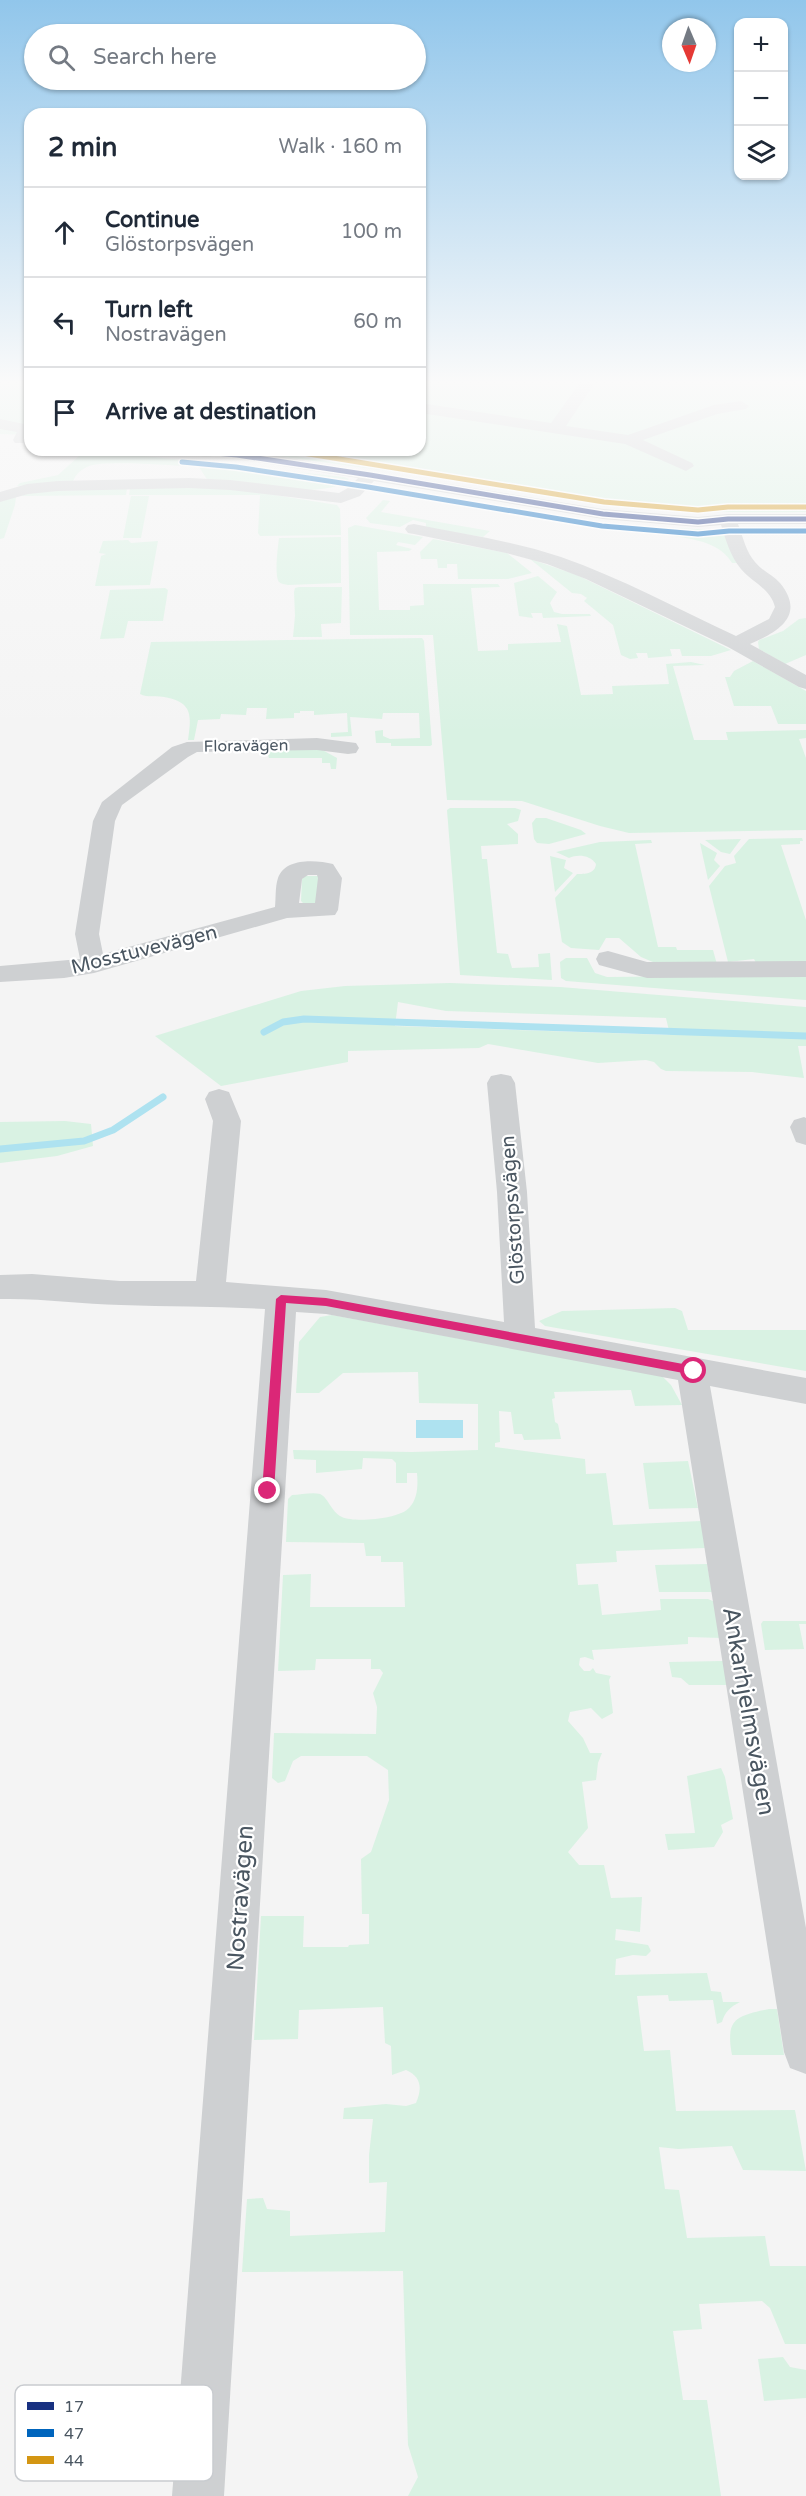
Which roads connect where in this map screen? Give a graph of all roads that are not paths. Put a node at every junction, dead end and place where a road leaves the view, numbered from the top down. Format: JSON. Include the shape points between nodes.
{"nodes":[{"id":1,"x":522,"y":500,"type":"edge"},
{"id":2,"x":552,"y":500,"type":"edge"},
{"id":3,"x":728,"y":519,"type":"junction"},
{"id":4,"x":806,"y":519,"type":"edge"},
{"id":5,"x":414,"y":529,"type":"dead end"},
{"id":6,"x":798,"y":607,"type":"edge"},
{"id":7,"x":735,"y":643,"type":"junction"},
{"id":8,"x":806,"y":683,"type":"edge"},
{"id":9,"x":348,"y":747,"type":"dead end"},
{"id":10,"x":286,"y":911,"type":"dead end"},
{"id":11,"x":608,"y":959,"type":"dead end"},
{"id":12,"x":94,"y":965,"type":"junction"},
{"id":13,"x":806,"y":969,"type":"edge"},
{"id":14,"x":0,"y":974,"type":"edge"},
{"id":15,"x":501,"y":1083,"type":"dead end"},
{"id":16,"x":219,"y":1099,"type":"dead end"},
{"id":17,"x":0,"y":1287,"type":"edge"},
{"id":18,"x":210,"y":1293,"type":"junction"},
{"id":19,"x":281,"y":1299,"type":"junction"},
{"id":20,"x":520,"y":1337,"type":"junction"},
{"id":21,"x":694,"y":1371,"type":"junction"},
{"id":22,"x":806,"y":1391,"type":"edge"},
{"id":23,"x":806,"y":2052,"type":"edge"},
{"id":24,"x":206,"y":2385,"type":"edge"},
{"id":25,"x":199,"y":2481,"type":"edge"},
{"id":26,"x":198,"y":2496,"type":"edge"}],
"edges":[{"from":1,"to":3,"type":"street","via":[[603,514],[698,522]]},
{"from":2,"to":3,"type":"street","via":[[609,510]]},
{"from":3,"to":4,"type":"street"},
{"from":3,"to":6,"type":"street","via":[[744,561]]},
{"from":5,"to":7,"type":"street","via":[[553,560]]},
{"from":6,"to":7,"type":"street","via":[[782,621]]},
{"from":7,"to":8,"type":"street"},
{"from":9,"to":12,"type":"street","name":"Floravägen","via":[[194,746],[113,801],[104,821],[87,934]]},
{"from":10,"to":12,"type":"street","name":"Mosstuvevägen"},
{"from":11,"to":13,"type":"street","via":[[647,970]]},
{"from":12,"to":14,"type":"street","name":"Mosstuvevägen"},
{"from":15,"to":20,"type":"street","name":"Glöstorpsvägen","via":[[512,1186]]},
{"from":16,"to":18,"type":"street","via":[[227,1121]]},
{"from":17,"to":18,"type":"street"},
{"from":18,"to":19,"type":"street"},
{"from":19,"to":20,"type":"street","via":[[326,1302]]},
{"from":19,"to":24,"type":"street","name":"Nostravägen"},
{"from":20,"to":21,"type":"street"},
{"from":21,"to":22,"type":"street"},
{"from":21,"to":23,"type":"street","name":"Ankarhjelmsvägen"},
{"from":25,"to":26,"type":"street","name":"Nostravägen"}]}
